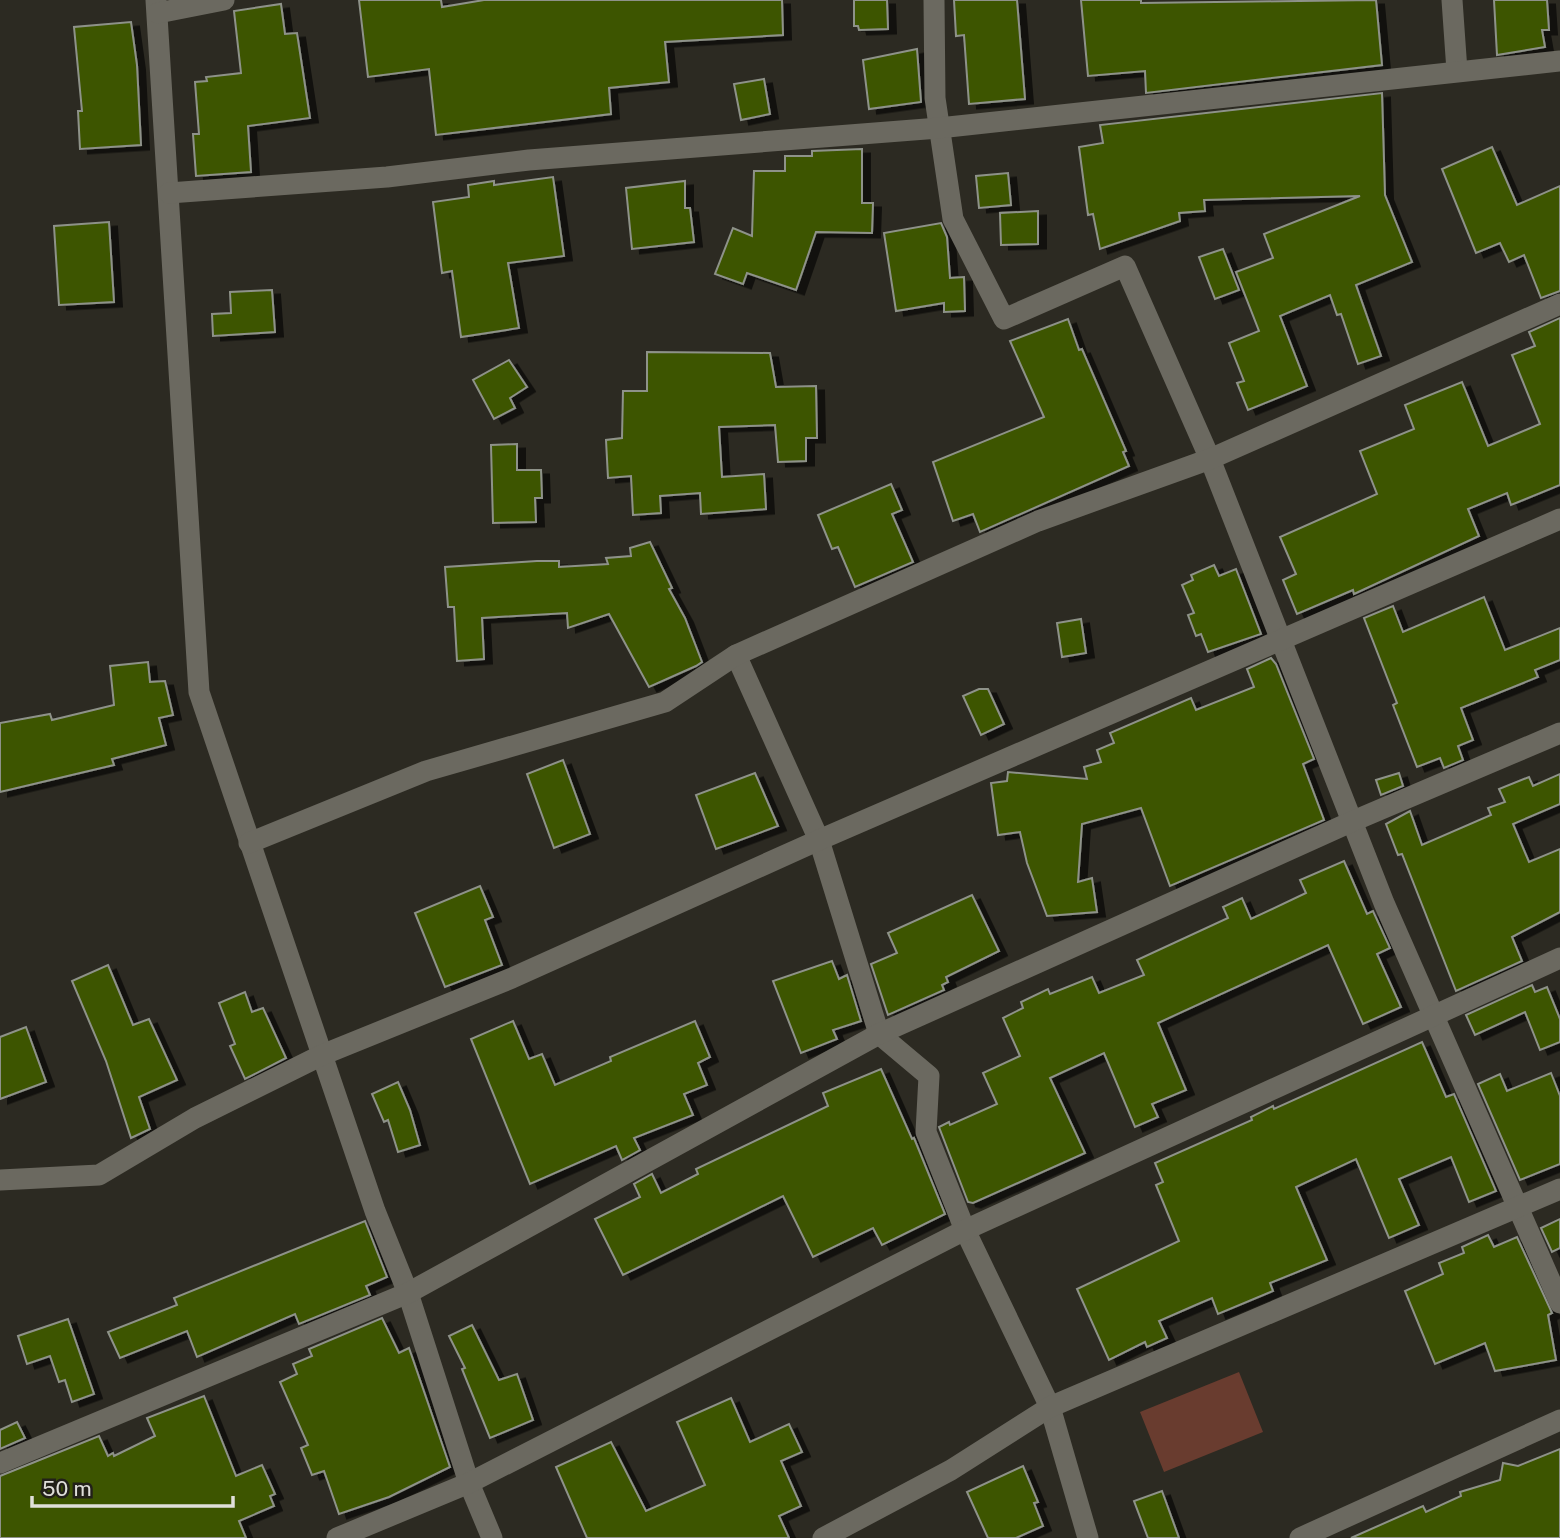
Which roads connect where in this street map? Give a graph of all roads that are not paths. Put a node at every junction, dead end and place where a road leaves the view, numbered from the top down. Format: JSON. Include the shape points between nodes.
{"nodes":[{"id":1,"x":224,"y":0,"type":"edge"},
{"id":2,"x":934,"y":0,"type":"edge"},
{"id":3,"x":1452,"y":0,"type":"edge"},
{"id":4,"x":157,"y":6,"type":"edge"},
{"id":5,"x":1560,"y":61,"type":"edge"},
{"id":6,"x":1457,"y":71,"type":"junction"},
{"id":7,"x":939,"y":128,"type":"junction"},
{"id":8,"x":169,"y":193,"type":"junction"},
{"id":9,"x":1560,"y":304,"type":"edge"},
{"id":10,"x":1210,"y":459,"type":"junction"},
{"id":11,"x":1560,"y":519,"type":"edge"},
{"id":12,"x":1284,"y":641,"type":"junction"},
{"id":13,"x":736,"y":654,"type":"junction"},
{"id":14,"x":1560,"y":733,"type":"edge"},
{"id":15,"x":1351,"y":822,"type":"junction"},
{"id":16,"x":819,"y":840,"type":"junction"},
{"id":17,"x":249,"y":843,"type":"junction"},
{"id":18,"x":1560,"y":958,"type":"edge"},
{"id":19,"x":1432,"y":1017,"type":"junction"},
{"id":20,"x":879,"y":1034,"type":"junction"},
{"id":21,"x":322,"y":1055,"type":"junction"},
{"id":22,"x":0,"y":1180,"type":"edge"},
{"id":23,"x":1560,"y":1189,"type":"edge"},
{"id":24,"x":1520,"y":1208,"type":"junction"},
{"id":25,"x":965,"y":1230,"type":"junction"},
{"id":26,"x":408,"y":1293,"type":"junction"},
{"id":27,"x":1560,"y":1303,"type":"edge"},
{"id":28,"x":1050,"y":1407,"type":"junction"},
{"id":29,"x":1560,"y":1420,"type":"edge"},
{"id":30,"x":0,"y":1463,"type":"edge"},
{"id":31,"x":469,"y":1483,"type":"junction"},
{"id":32,"x":337,"y":1538,"type":"edge"},
{"id":33,"x":492,"y":1538,"type":"edge"},
{"id":34,"x":823,"y":1538,"type":"edge"},
{"id":35,"x":1088,"y":1538,"type":"edge"},
{"id":36,"x":1300,"y":1538,"type":"edge"}],
"edges":[{"from":1,"to":4,"type":"street"},
{"from":2,"to":7,"type":"street","via":[[934,98]]},
{"from":3,"to":6,"type":"street"},
{"from":4,"to":8,"type":"street"},
{"from":5,"to":6,"type":"street"},
{"from":6,"to":7,"type":"street"},
{"from":7,"to":8,"type":"street"},
{"from":7,"to":10,"type":"street","via":[[953,219],[1004,320],[1125,267]]},
{"from":8,"to":17,"type":"street","via":[[199,692]]},
{"from":9,"to":10,"type":"street"},
{"from":10,"to":12,"type":"street"},
{"from":10,"to":13,"type":"street","via":[[1038,521]]},
{"from":11,"to":12,"type":"street"},
{"from":12,"to":15,"type":"street"},
{"from":12,"to":16,"type":"street"},
{"from":13,"to":16,"type":"street"},
{"from":13,"to":17,"type":"street","via":[[665,702],[426,771]]},
{"from":14,"to":15,"type":"street"},
{"from":15,"to":19,"type":"street"},
{"from":15,"to":20,"type":"street"},
{"from":16,"to":20,"type":"street"},
{"from":16,"to":21,"type":"street","via":[[512,978]]},
{"from":17,"to":21,"type":"street"},
{"from":18,"to":19,"type":"street"},
{"from":19,"to":24,"type":"street"},
{"from":19,"to":25,"type":"street"},
{"from":20,"to":25,"type":"street","via":[[929,1076],[926,1132]]},
{"from":20,"to":26,"type":"street"},
{"from":21,"to":22,"type":"street","via":[[195,1118],[99,1175]]},
{"from":21,"to":26,"type":"street"},
{"from":23,"to":24,"type":"street"},
{"from":24,"to":27,"type":"street"},
{"from":24,"to":28,"type":"street"},
{"from":25,"to":28,"type":"street"},
{"from":25,"to":31,"type":"street"},
{"from":26,"to":30,"type":"street"},
{"from":26,"to":31,"type":"street"},
{"from":28,"to":34,"type":"street","via":[[951,1471]]},
{"from":28,"to":35,"type":"street"},
{"from":29,"to":36,"type":"street"},
{"from":31,"to":32,"type":"street"},
{"from":31,"to":33,"type":"street"}]}
